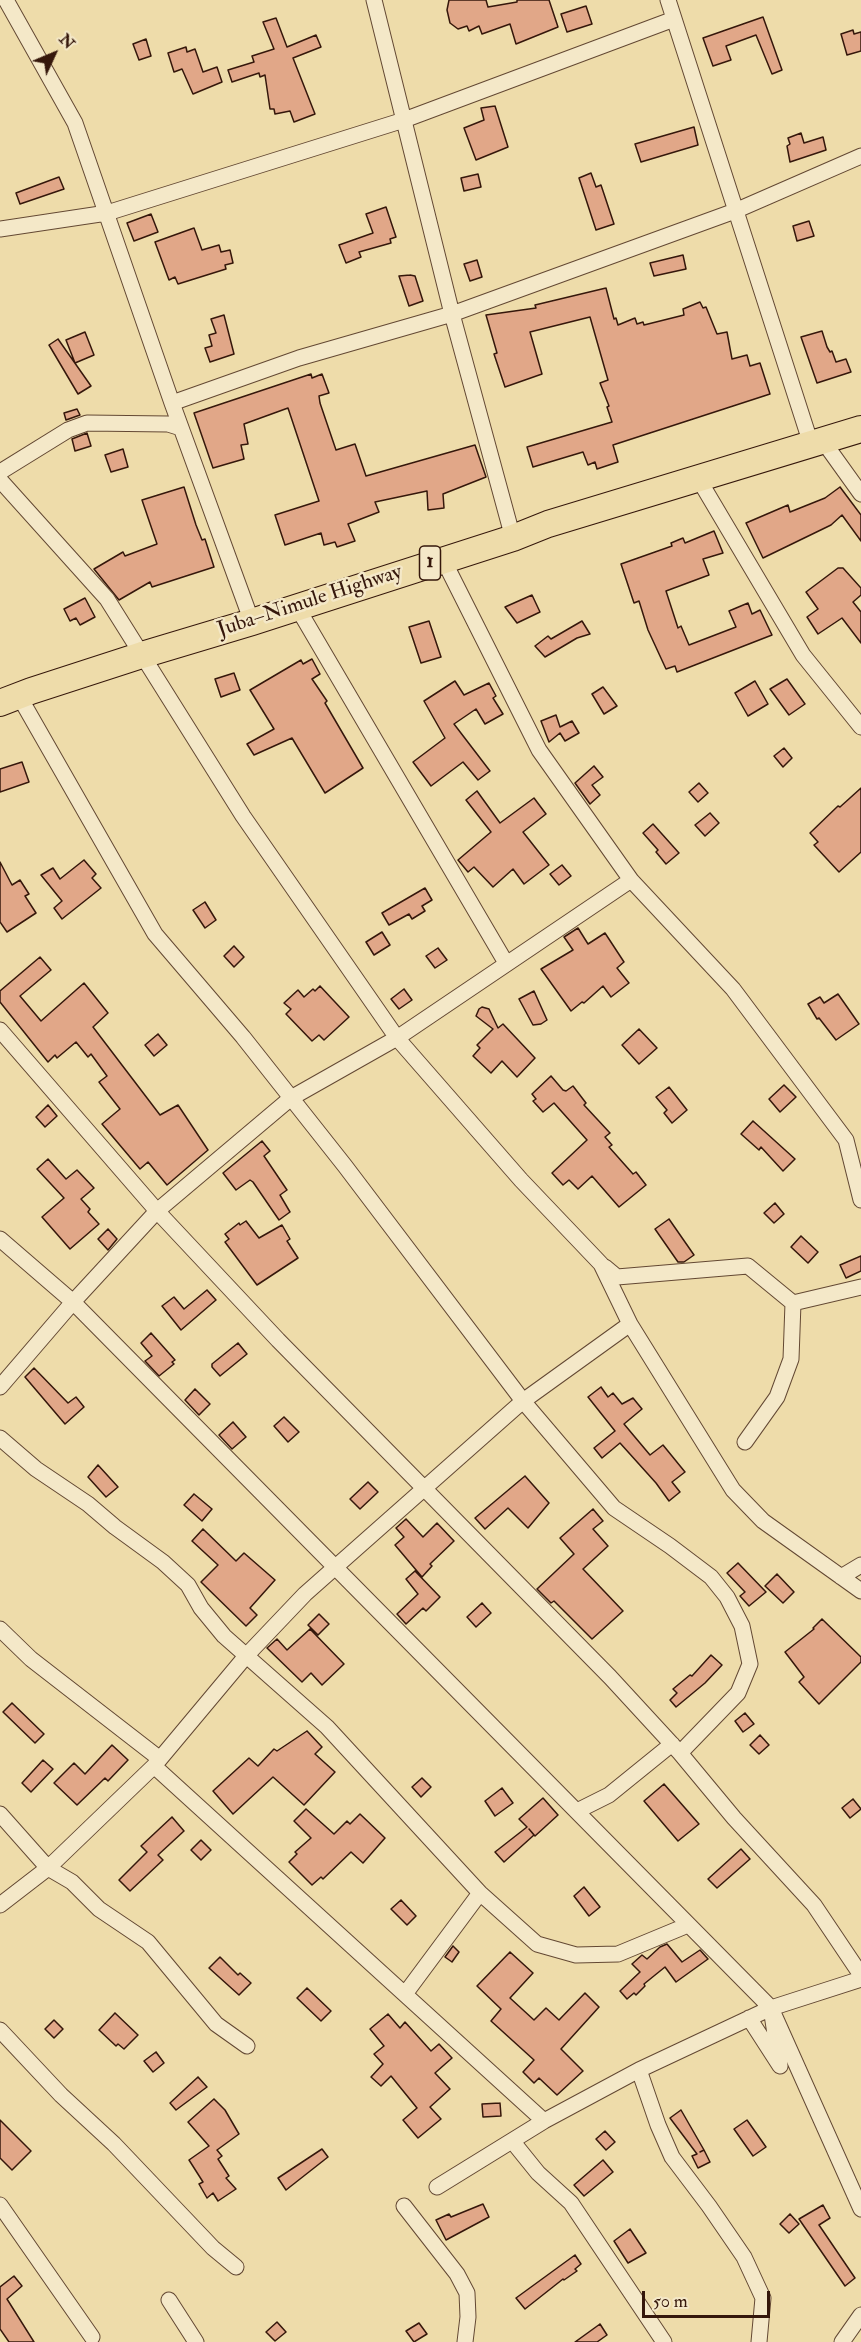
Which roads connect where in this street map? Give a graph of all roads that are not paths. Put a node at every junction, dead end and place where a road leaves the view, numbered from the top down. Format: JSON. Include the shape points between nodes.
{"nodes":[{"id":1,"x":374,"y":0,"type":"edge"},
{"id":2,"x":668,"y":0,"type":"edge"},
{"id":3,"x":5,"y":7,"type":"edge"},
{"id":4,"x":674,"y":19,"type":"junction"},
{"id":5,"x":404,"y":120,"type":"junction"},
{"id":6,"x":861,"y":156,"type":"edge"},
{"id":7,"x":735,"y":211,"type":"junction"},
{"id":8,"x":107,"y":213,"type":"junction"},
{"id":9,"x":0,"y":229,"type":"edge"},
{"id":10,"x":452,"y":314,"type":"junction"},
{"id":11,"x":172,"y":403,"type":"junction"},
{"id":12,"x":181,"y":428,"type":"junction"},
{"id":13,"x":861,"y":429,"type":"edge"},
{"id":14,"x":817,"y":442,"type":"junction"},
{"id":15,"x":0,"y":472,"type":"edge"},
{"id":16,"x":698,"y":478,"type":"junction"},
{"id":17,"x":0,"y":480,"type":"edge"},
{"id":18,"x":861,"y":494,"type":"edge"},
{"id":19,"x":513,"y":538,"type":"junction"},
{"id":20,"x":443,"y":559,"type":"junction"},
{"id":21,"x":297,"y":607,"type":"junction"},
{"id":22,"x":252,"y":622,"type":"junction"},
{"id":23,"x":142,"y":655,"type":"junction"},
{"id":24,"x":10,"y":699,"type":"edge"},
{"id":25,"x":861,"y":728,"type":"edge"},
{"id":26,"x":630,"y":880,"type":"junction"},
{"id":27,"x":506,"y":963,"type":"junction"},
{"id":28,"x":0,"y":1030,"type":"edge"},
{"id":29,"x":398,"y":1038,"type":"junction"},
{"id":30,"x":291,"y":1098,"type":"junction"},
{"id":31,"x":861,"y":1200,"type":"edge"},
{"id":32,"x":157,"y":1211,"type":"junction"},
{"id":33,"x":0,"y":1239,"type":"edge"},
{"id":34,"x":601,"y":1264,"type":"junction"},
{"id":35,"x":861,"y":1287,"type":"edge"},
{"id":36,"x":73,"y":1302,"type":"junction"},
{"id":37,"x":793,"y":1303,"type":"junction"},
{"id":38,"x":630,"y":1324,"type":"junction"},
{"id":39,"x":0,"y":1387,"type":"edge"},
{"id":40,"x":523,"y":1401,"type":"junction"},
{"id":41,"x":0,"y":1438,"type":"edge"},
{"id":42,"x":745,"y":1442,"type":"dead end"},
{"id":43,"x":425,"y":1487,"type":"junction"},
{"id":44,"x":861,"y":1565,"type":"edge"},
{"id":45,"x":336,"y":1568,"type":"junction"},
{"id":46,"x":841,"y":1577,"type":"junction"},
{"id":47,"x":861,"y":1591,"type":"edge"},
{"id":48,"x":0,"y":1629,"type":"edge"},
{"id":49,"x":246,"y":1656,"type":"junction"},
{"id":50,"x":676,"y":1748,"type":"junction"},
{"id":51,"x":157,"y":1762,"type":"junction"},
{"id":52,"x":578,"y":1811,"type":"junction"},
{"id":53,"x":0,"y":1814,"type":"edge"},
{"id":54,"x":48,"y":1868,"type":"junction"},
{"id":55,"x":480,"y":1893,"type":"junction"},
{"id":56,"x":0,"y":1905,"type":"edge"},
{"id":57,"x":688,"y":1925,"type":"junction"},
{"id":58,"x":861,"y":1977,"type":"edge"},
{"id":59,"x":405,"y":1994,"type":"junction"},
{"id":60,"x":771,"y":2008,"type":"junction"},
{"id":61,"x":749,"y":2018,"type":"dead end"},
{"id":62,"x":0,"y":2030,"type":"edge"},
{"id":63,"x":247,"y":2046,"type":"dead end"},
{"id":64,"x":639,"y":2070,"type":"junction"},
{"id":65,"x":544,"y":2121,"type":"junction"},
{"id":66,"x":513,"y":2142,"type":"junction"},
{"id":67,"x":436,"y":2187,"type":"dead end"},
{"id":68,"x":857,"y":2195,"type":"edge"},
{"id":69,"x":0,"y":2205,"type":"edge"},
{"id":70,"x":404,"y":2205,"type":"dead end"},
{"id":71,"x":861,"y":2209,"type":"edge"},
{"id":72,"x":236,"y":2267,"type":"dead end"},
{"id":73,"x":169,"y":2300,"type":"dead end"},
{"id":74,"x":861,"y":2315,"type":"edge"},
{"id":75,"x":92,"y":2337,"type":"dead end"},
{"id":76,"x":196,"y":2342,"type":"edge"},
{"id":77,"x":465,"y":2342,"type":"edge"},
{"id":78,"x":664,"y":2342,"type":"edge"},
{"id":79,"x":759,"y":2342,"type":"edge"},
{"id":80,"x":842,"y":2342,"type":"edge"}],
"edges":[{"from":1,"to":5,"type":"street"},
{"from":2,"to":4,"type":"street"},
{"from":3,"to":8,"type":"street","via":[[75,123]]},
{"from":4,"to":5,"type":"street"},
{"from":4,"to":7,"type":"street"},
{"from":5,"to":8,"type":"street"},
{"from":5,"to":10,"type":"street"},
{"from":6,"to":7,"type":"street"},
{"from":7,"to":10,"type":"street"},
{"from":7,"to":14,"type":"street"},
{"from":8,"to":9,"type":"street"},
{"from":8,"to":11,"type":"street"},
{"from":10,"to":11,"type":"street","via":[[299,358]]},
{"from":10,"to":19,"type":"street"},
{"from":11,"to":12,"type":"street"},
{"from":12,"to":15,"type":"street","via":[[168,424],[87,423],[68,430]]},
{"from":12,"to":22,"type":"street"},
{"from":13,"to":14,"type":"main road","name":"Juba–Nimule Highway","number":"1"},
{"from":14,"to":16,"type":"main road","name":"Juba–Nimule Highway","number":"1"},
{"from":14,"to":18,"type":"street"},
{"from":16,"to":19,"type":"main road","name":"Juba–Nimule Highway","number":"1"},
{"from":16,"to":25,"type":"street","via":[[803,655]]},
{"from":17,"to":23,"type":"street","via":[[94,583]]},
{"from":19,"to":20,"type":"main road","name":"Juba–Nimule Highway","number":"1"},
{"from":20,"to":21,"type":"main road","name":"Juba–Nimule Highway","number":"1"},
{"from":20,"to":26,"type":"street","via":[[539,750]]},
{"from":21,"to":22,"type":"main road","name":"Juba–Nimule Highway","number":"1"},
{"from":21,"to":27,"type":"street"},
{"from":22,"to":23,"type":"main road","name":"Juba–Nimule Highway","number":"1"},
{"from":23,"to":24,"type":"main road","name":"Juba–Nimule Highway","number":"1"},
{"from":23,"to":29,"type":"street","via":[[243,816]]},
{"from":24,"to":30,"type":"street","via":[[155,934]]},
{"from":26,"to":27,"type":"street"},
{"from":26,"to":31,"type":"street","via":[[733,989],[846,1140]]},
{"from":27,"to":29,"type":"street"},
{"from":28,"to":32,"type":"street"},
{"from":29,"to":30,"type":"street"},
{"from":29,"to":34,"type":"street","via":[[521,1180]]},
{"from":30,"to":32,"type":"street"},
{"from":30,"to":40,"type":"street"},
{"from":32,"to":36,"type":"street"},
{"from":32,"to":43,"type":"street","via":[[278,1340]]},
{"from":33,"to":36,"type":"street"},
{"from":34,"to":37,"type":"street","via":[[617,1277],[748,1266]]},
{"from":34,"to":38,"type":"street"},
{"from":35,"to":37,"type":"street"},
{"from":36,"to":39,"type":"street"},
{"from":36,"to":45,"type":"street"},
{"from":37,"to":42,"type":"street","via":[[791,1359],[777,1397]]},
{"from":38,"to":40,"type":"street"},
{"from":38,"to":46,"type":"street","via":[[733,1490],[764,1521]]},
{"from":40,"to":43,"type":"street"},
{"from":40,"to":50,"type":"street","via":[[614,1508],[711,1577],[742,1626],[750,1664],[738,1693]]},
{"from":41,"to":49,"type":"street","via":[[163,1562],[188,1585],[224,1636]]},
{"from":43,"to":45,"type":"street"},
{"from":43,"to":50,"type":"street"},
{"from":44,"to":46,"type":"street"},
{"from":45,"to":49,"type":"street","via":[[305,1594]]},
{"from":45,"to":52,"type":"street"},
{"from":46,"to":47,"type":"street"},
{"from":48,"to":51,"type":"street"},
{"from":49,"to":51,"type":"street"},
{"from":49,"to":55,"type":"street","via":[[327,1727]]},
{"from":50,"to":52,"type":"street","via":[[609,1795]]},
{"from":50,"to":58,"type":"street","via":[[814,1905]]},
{"from":51,"to":54,"type":"street"},
{"from":51,"to":59,"type":"street"},
{"from":52,"to":57,"type":"street"},
{"from":53,"to":54,"type":"street"},
{"from":54,"to":56,"type":"street"},
{"from":54,"to":63,"type":"street","via":[[72,1882],[99,1909],[148,1942],[216,2024]]},
{"from":55,"to":57,"type":"street","via":[[537,1944],[576,1955],[618,1954]]},
{"from":55,"to":59,"type":"street"},
{"from":57,"to":60,"type":"street"},
{"from":58,"to":60,"type":"street"},
{"from":59,"to":65,"type":"street"},
{"from":60,"to":61,"type":"street","via":[[780,2066]]},
{"from":60,"to":64,"type":"street"},
{"from":60,"to":68,"type":"street"},
{"from":62,"to":72,"type":"street"},
{"from":64,"to":65,"type":"street"},
{"from":64,"to":79,"type":"street","via":[[672,2157],[744,2257],[763,2298]]},
{"from":65,"to":66,"type":"street"},
{"from":66,"to":67,"type":"street"},
{"from":66,"to":78,"type":"street","via":[[538,2173],[571,2203]]},
{"from":68,"to":71,"type":"street"},
{"from":69,"to":75,"type":"street"},
{"from":70,"to":77,"type":"street","via":[[467,2293]]},
{"from":73,"to":76,"type":"street"},
{"from":74,"to":80,"type":"street"}]}
